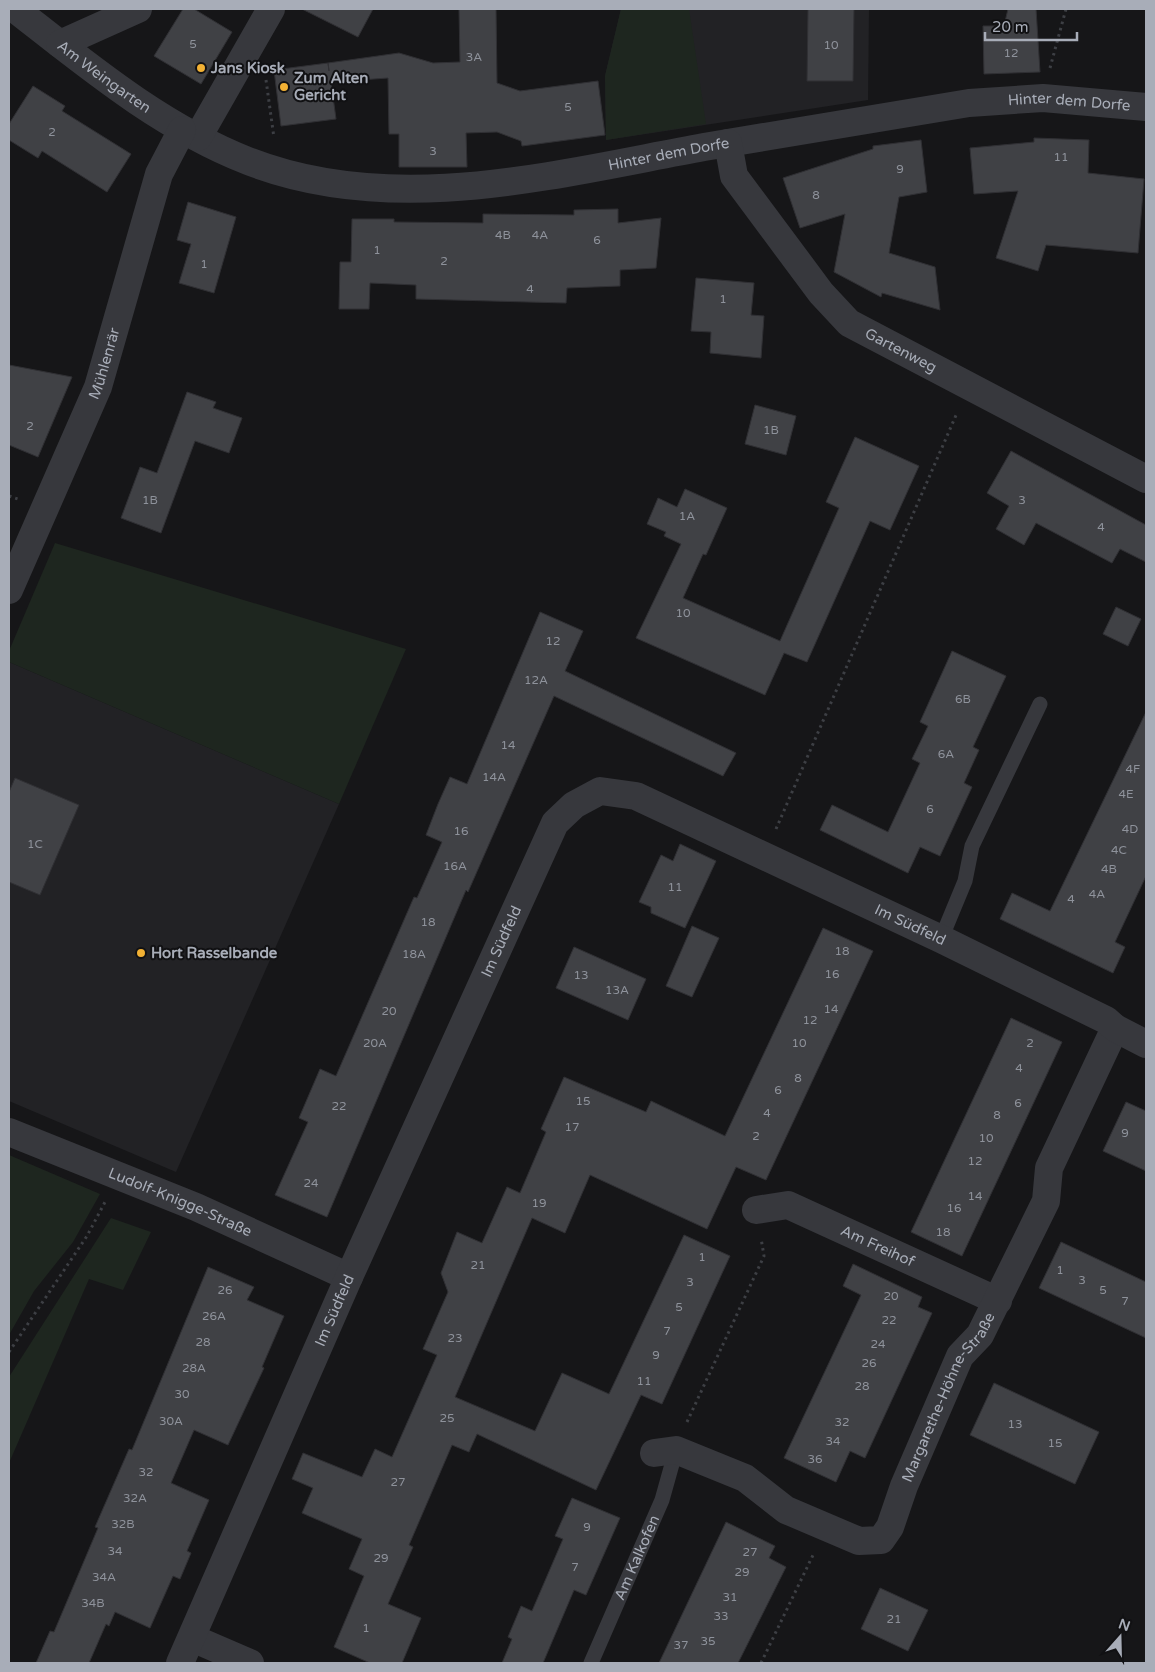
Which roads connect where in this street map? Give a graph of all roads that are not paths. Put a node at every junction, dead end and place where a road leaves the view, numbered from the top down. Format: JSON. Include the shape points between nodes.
{"nodes":[{"id":1,"x":15,"y":9,"type":"edge"},
{"id":2,"x":138,"y":9,"type":"edge"},
{"id":3,"x":271,"y":9,"type":"edge"},
{"id":4,"x":9,"y":18,"type":"edge"},
{"id":5,"x":60,"y":44,"type":"junction"},
{"id":6,"x":1146,"y":107,"type":"edge"},
{"id":7,"x":190,"y":134,"type":"junction"},
{"id":8,"x":728,"y":143,"type":"junction"},
{"id":9,"x":1146,"y":479,"type":"edge"},
{"id":10,"x":9,"y":590,"type":"edge"},
{"id":11,"x":1040,"y":704,"type":"dead end"},
{"id":12,"x":941,"y":939,"type":"junction"},
{"id":13,"x":1115,"y":1028,"type":"junction"},
{"id":14,"x":1146,"y":1044,"type":"edge"},
{"id":15,"x":9,"y":1132,"type":"edge"},
{"id":16,"x":756,"y":1210,"type":"road end"},
{"id":17,"x":349,"y":1277,"type":"junction"},
{"id":18,"x":998,"y":1301,"type":"junction"},
{"id":19,"x":665,"y":1452,"type":"joint"},
{"id":20,"x":192,"y":1638,"type":"junction"},
{"id":21,"x":180,"y":1663,"type":"edge"},
{"id":22,"x":250,"y":1663,"type":"edge"},
{"id":23,"x":591,"y":1663,"type":"edge"}],
"edges":[{"from":1,"to":4,"type":"lane"},
{"from":1,"to":5,"type":"street","name":"Am Weingarten"},
{"from":2,"to":5,"type":"street"},
{"from":3,"to":7,"type":"street","name":"Mühlenrär"},
{"from":5,"to":7,"type":"street","name":"Am Weingarten","via":[[149,110]]},
{"from":6,"to":8,"type":"street","name":"Hinter dem Dorfe","via":[[1042,98],[969,103]]},
{"from":7,"to":8,"type":"street","name":"Hinter dem Dorfe","via":[[248,161],[321,183],[405,188],[492,185]]},
{"from":7,"to":10,"type":"street","name":"Mühlenrär","via":[[159,174],[98,388]]},
{"from":8,"to":9,"type":"street","name":"Gartenweg","via":[[734,176],[821,293],[850,323]]},
{"from":11,"to":12,"type":"lane","via":[[972,846],[965,881]]},
{"from":12,"to":13,"type":"street","name":"Im Südfeld","via":[[1106,1020]]},
{"from":12,"to":17,"type":"street","name":"Im Südfeld","via":[[636,796],[600,791],[574,804],[555,823]]},
{"from":13,"to":14,"type":"street","name":"Im Südfeld"},
{"from":13,"to":18,"type":"street","name":"Margarethe-Höhne-Straße","via":[[1049,1168],[1046,1201]]},
{"from":15,"to":17,"type":"street","name":"Ludolf-Knigge-Straße","via":[[196,1207]]},
{"from":16,"to":18,"type":"street","name":"Am Freihof","via":[[788,1205]]},
{"from":17,"to":20,"type":"street","name":"Im Südfeld"},
{"from":18,"to":19,"type":"street","name":"Margarethe-Höhne-Straße","via":[[980,1335],[960,1356],[904,1486],[890,1527],[881,1540],[859,1542],[786,1510],[745,1478]]},
{"from":19,"to":23,"type":"lane","name":"Am Kalkofen","via":[[662,1500]]},
{"from":20,"to":21,"type":"street","name":"Im Südfeld"},
{"from":20,"to":22,"type":"street"}]}
